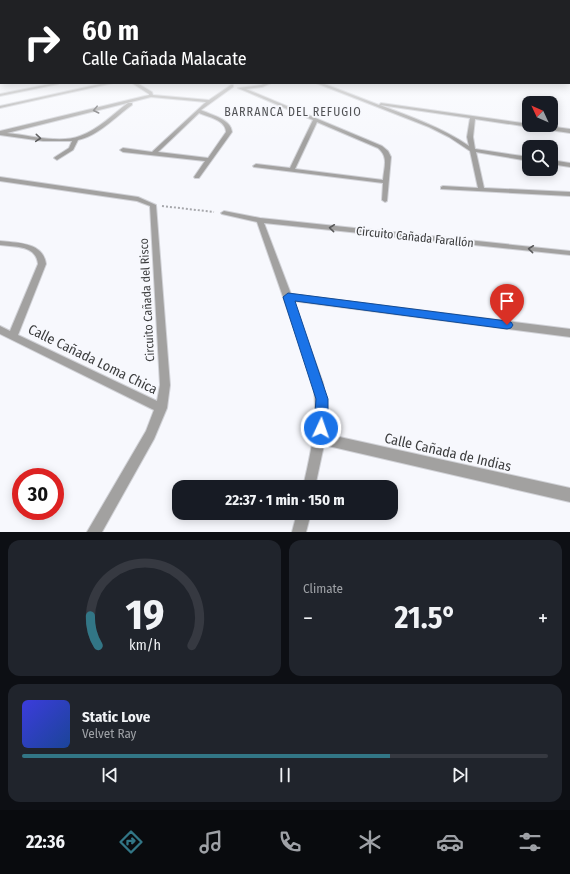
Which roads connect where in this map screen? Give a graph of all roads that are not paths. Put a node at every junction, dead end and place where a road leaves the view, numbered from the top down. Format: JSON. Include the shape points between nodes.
{"nodes":[{"id":1,"x":24,"y":90,"type":"edge"},
{"id":2,"x":64,"y":90,"type":"edge"},
{"id":3,"x":78,"y":90,"type":"edge"},
{"id":4,"x":146,"y":90,"type":"edge"},
{"id":5,"x":226,"y":90,"type":"edge"},
{"id":6,"x":245,"y":90,"type":"edge"},
{"id":7,"x":262,"y":90,"type":"edge"},
{"id":8,"x":336,"y":90,"type":"edge"},
{"id":9,"x":67,"y":92,"type":"junction"},
{"id":10,"x":0,"y":95,"type":"edge"},
{"id":11,"x":151,"y":96,"type":"junction"},
{"id":12,"x":263,"y":97,"type":"junction"},
{"id":13,"x":134,"y":101,"type":"junction"},
{"id":14,"x":212,"y":101,"type":"junction"},
{"id":15,"x":367,"y":102,"type":"junction"},
{"id":16,"x":0,"y":107,"type":"edge"},
{"id":17,"x":199,"y":111,"type":"junction"},
{"id":18,"x":473,"y":117,"type":"junction"},
{"id":19,"x":315,"y":121,"type":"junction"},
{"id":20,"x":522,"y":124,"type":"edge"},
{"id":21,"x":558,"y":129,"type":"edge"},
{"id":22,"x":570,"y":131,"type":"edge"},
{"id":23,"x":0,"y":133,"type":"edge"},
{"id":24,"x":451,"y":136,"type":"junction"},
{"id":25,"x":470,"y":137,"type":"junction"},
{"id":26,"x":76,"y":139,"type":"junction"},
{"id":27,"x":123,"y":150,"type":"dead end"},
{"id":28,"x":472,"y":150,"type":"junction"},
{"id":29,"x":154,"y":153,"type":"junction"},
{"id":30,"x":57,"y":158,"type":"dead end"},
{"id":31,"x":522,"y":158,"type":"edge"},
{"id":32,"x":210,"y":160,"type":"junction"},
{"id":33,"x":558,"y":163,"type":"edge"},
{"id":34,"x":570,"y":165,"type":"edge"},
{"id":35,"x":256,"y":166,"type":"dead end"},
{"id":36,"x":292,"y":170,"type":"junction"},
{"id":37,"x":197,"y":177,"type":"dead end"},
{"id":38,"x":0,"y":179,"type":"edge"},
{"id":39,"x":386,"y":182,"type":"junction"},
{"id":40,"x":443,"y":188,"type":"dead end"},
{"id":41,"x":481,"y":189,"type":"junction"},
{"id":42,"x":570,"y":194,"type":"edge"},
{"id":43,"x":385,"y":200,"type":"dead end"},
{"id":44,"x":224,"y":213,"type":"road end"},
{"id":45,"x":260,"y":220,"type":"junction"},
{"id":46,"x":0,"y":243,"type":"edge"},
{"id":47,"x":570,"y":253,"type":"edge"},
{"id":48,"x":288,"y":297,"type":"junction"},
{"id":49,"x":0,"y":330,"type":"edge"},
{"id":50,"x":570,"y":333,"type":"edge"},
{"id":51,"x":14,"y":336,"type":"junction"},
{"id":52,"x":161,"y":408,"type":"junction"},
{"id":53,"x":320,"y":438,"type":"junction"},
{"id":54,"x":311,"y":480,"type":"edge"},
{"id":55,"x":570,"y":495,"type":"edge"},
{"id":56,"x":302,"y":520,"type":"edge"},
{"id":57,"x":94,"y":532,"type":"edge"},
{"id":58,"x":299,"y":532,"type":"edge"}],
"edges":[{"from":1,"to":10,"type":"street"},
{"from":2,"to":9,"type":"street"},
{"from":3,"to":9,"type":"street"},
{"from":4,"to":11,"type":"street"},
{"from":5,"to":14,"type":"street"},
{"from":6,"to":12,"type":"street"},
{"from":7,"to":12,"type":"street"},
{"from":8,"to":15,"type":"street"},
{"from":9,"to":16,"type":"street"},
{"from":11,"to":13,"type":"street"},
{"from":11,"to":14,"type":"street"},
{"from":12,"to":19,"type":"street"},
{"from":13,"to":23,"type":"street","one_way":true},
{"from":13,"to":26,"type":"street","via":[[86,136]]},
{"from":14,"to":17,"type":"street"},
{"from":15,"to":18,"type":"street"},
{"from":15,"to":24,"type":"street"},
{"from":17,"to":29,"type":"street"},
{"from":17,"to":32,"type":"street","via":[[224,122],[229,128],[229,132]]},
{"from":18,"to":20,"type":"street"},
{"from":18,"to":25,"type":"street"},
{"from":19,"to":36,"type":"street"},
{"from":19,"to":39,"type":"street","via":[[371,143],[386,152]]},
{"from":21,"to":22,"type":"street"},
{"from":23,"to":26,"type":"street","one_way":true},
{"from":24,"to":25,"type":"street"},
{"from":24,"to":28,"type":"street"},
{"from":25,"to":28,"type":"street"},
{"from":26,"to":30,"type":"street","via":[[71,149]]},
{"from":27,"to":29,"type":"street"},
{"from":28,"to":31,"type":"street"},
{"from":28,"to":41,"type":"street"},
{"from":29,"to":32,"type":"street"},
{"from":32,"to":37,"type":"street"},
{"from":33,"to":34,"type":"street"},
{"from":35,"to":36,"type":"street"},
{"from":36,"to":39,"type":"street"},
{"from":38,"to":52,"type":"street","name":"Circuito Cañada del Risco","via":[[138,199],[153,205],[165,385]]},
{"from":39,"to":43,"type":"street"},
{"from":40,"to":41,"type":"street"},
{"from":41,"to":42,"type":"street"},
{"from":44,"to":45,"type":"street","name":"Circuito Cañada Farallón"},
{"from":47,"to":45,"type":"street","name":"Circuito Cañada Farallón","one_way":true},
{"from":45,"to":48,"type":"street"},
{"from":46,"to":51,"type":"street","name":"Calle Cañada Loma Chica","via":[[31,248],[38,251],[42,257],[42,264]]},
{"from":48,"to":50,"type":"street"},
{"from":48,"to":53,"type":"street","via":[[322,399]]},
{"from":49,"to":51,"type":"street","name":"Calle Cañada Loma Chica"},
{"from":51,"to":52,"type":"street","name":"Calle Cañada Loma Chica"},
{"from":52,"to":57,"type":"street","name":"Circuito Cañada del Risco","via":[[150,435]]},
{"from":53,"to":54,"type":"street"},
{"from":53,"to":55,"type":"street","name":"Calle Cañada de Indias"},
{"from":56,"to":58,"type":"street"}]}
